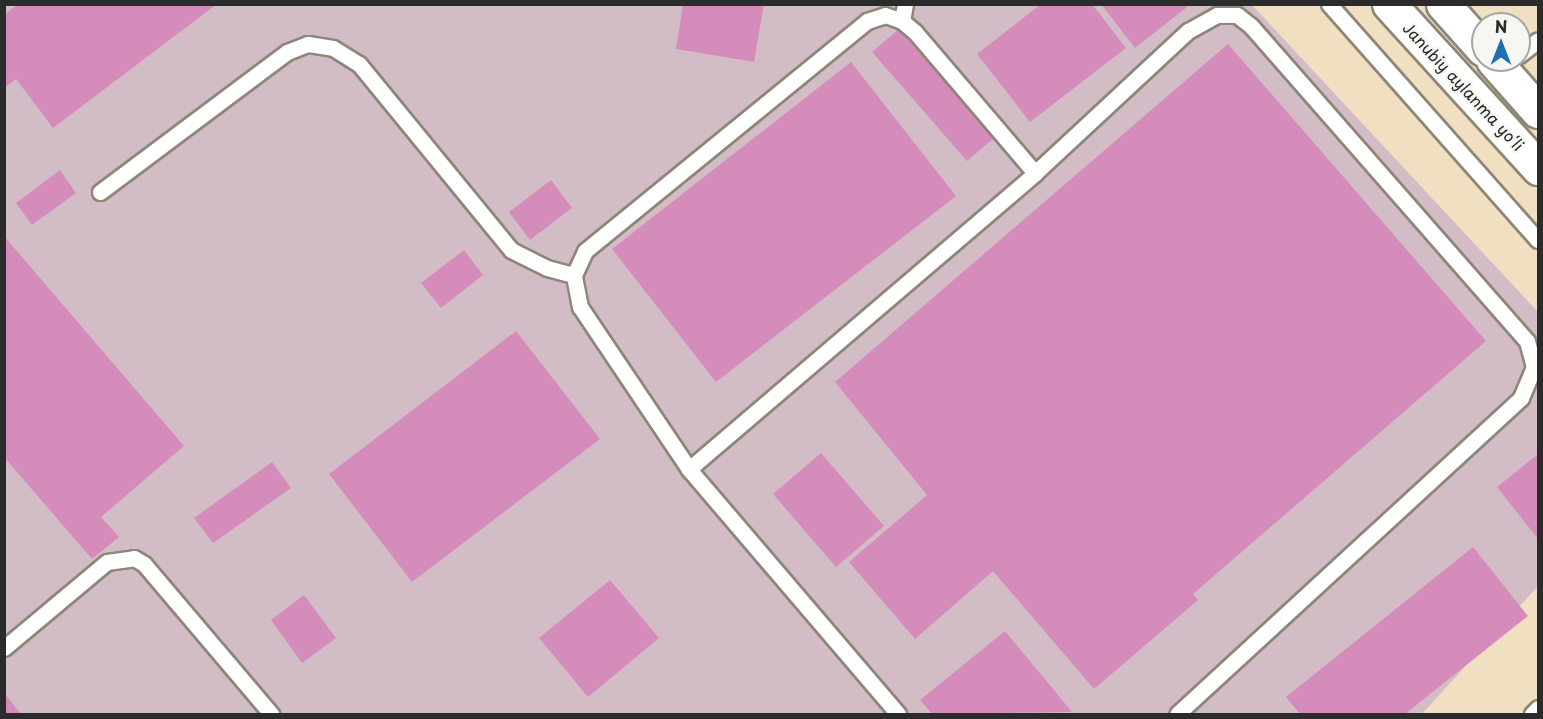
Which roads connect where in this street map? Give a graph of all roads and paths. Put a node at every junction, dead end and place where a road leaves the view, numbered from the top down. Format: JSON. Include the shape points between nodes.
{"nodes":[{"id":1,"x":905,"y":4,"type":"edge"},
{"id":2,"x":1329,"y":4,"type":"edge"},
{"id":3,"x":1389,"y":4,"type":"edge"},
{"id":4,"x":1443,"y":4,"type":"edge"},
{"id":5,"x":902,"y":21,"type":"junction"},
{"id":6,"x":1471,"y":30,"type":"edge"},
{"id":7,"x":1511,"y":72,"type":"edge"},
{"id":8,"x":1539,"y":111,"type":"edge"},
{"id":9,"x":1539,"y":168,"type":"edge"},
{"id":10,"x":1035,"y":173,"type":"junction"},
{"id":11,"x":100,"y":192,"type":"dead end"},
{"id":12,"x":1539,"y":240,"type":"edge"},
{"id":13,"x":574,"y":275,"type":"junction"},
{"id":14,"x":689,"y":469,"type":"junction"},
{"id":15,"x":4,"y":648,"type":"edge"},
{"id":16,"x":1539,"y":708,"type":"edge"},
{"id":17,"x":271,"y":714,"type":"edge"},
{"id":18,"x":898,"y":714,"type":"edge"},
{"id":19,"x":1177,"y":714,"type":"edge"},
{"id":20,"x":1532,"y":714,"type":"edge"}],
"edges":[{"from":1,"to":5,"type":"lane"},
{"from":2,"to":12,"type":"lane"},
{"from":3,"to":9,"type":"highway","name":"Janubiy aylanma yoʻli"},
{"from":4,"to":6,"type":"highway"},
{"from":5,"to":10,"type":"lane"},
{"from":5,"to":13,"type":"lane","via":[[885,15],[867,21],[585,251]]},
{"from":7,"to":8,"type":"highway"},
{"from":10,"to":14,"type":"lane"},
{"from":10,"to":19,"type":"lane","via":[[1188,31],[1217,15],[1237,15],[1251,26],[1527,341],[1534,367],[1521,398]]},
{"from":11,"to":13,"type":"lane","via":[[287,52],[308,44],[333,48],[359,64],[511,250],[547,268]]},
{"from":13,"to":14,"type":"lane","via":[[580,307]]},
{"from":14,"to":18,"type":"lane"},
{"from":15,"to":17,"type":"lane","via":[[107,562],[134,558],[144,564]]},
{"from":16,"to":20,"type":"lane"}]}
